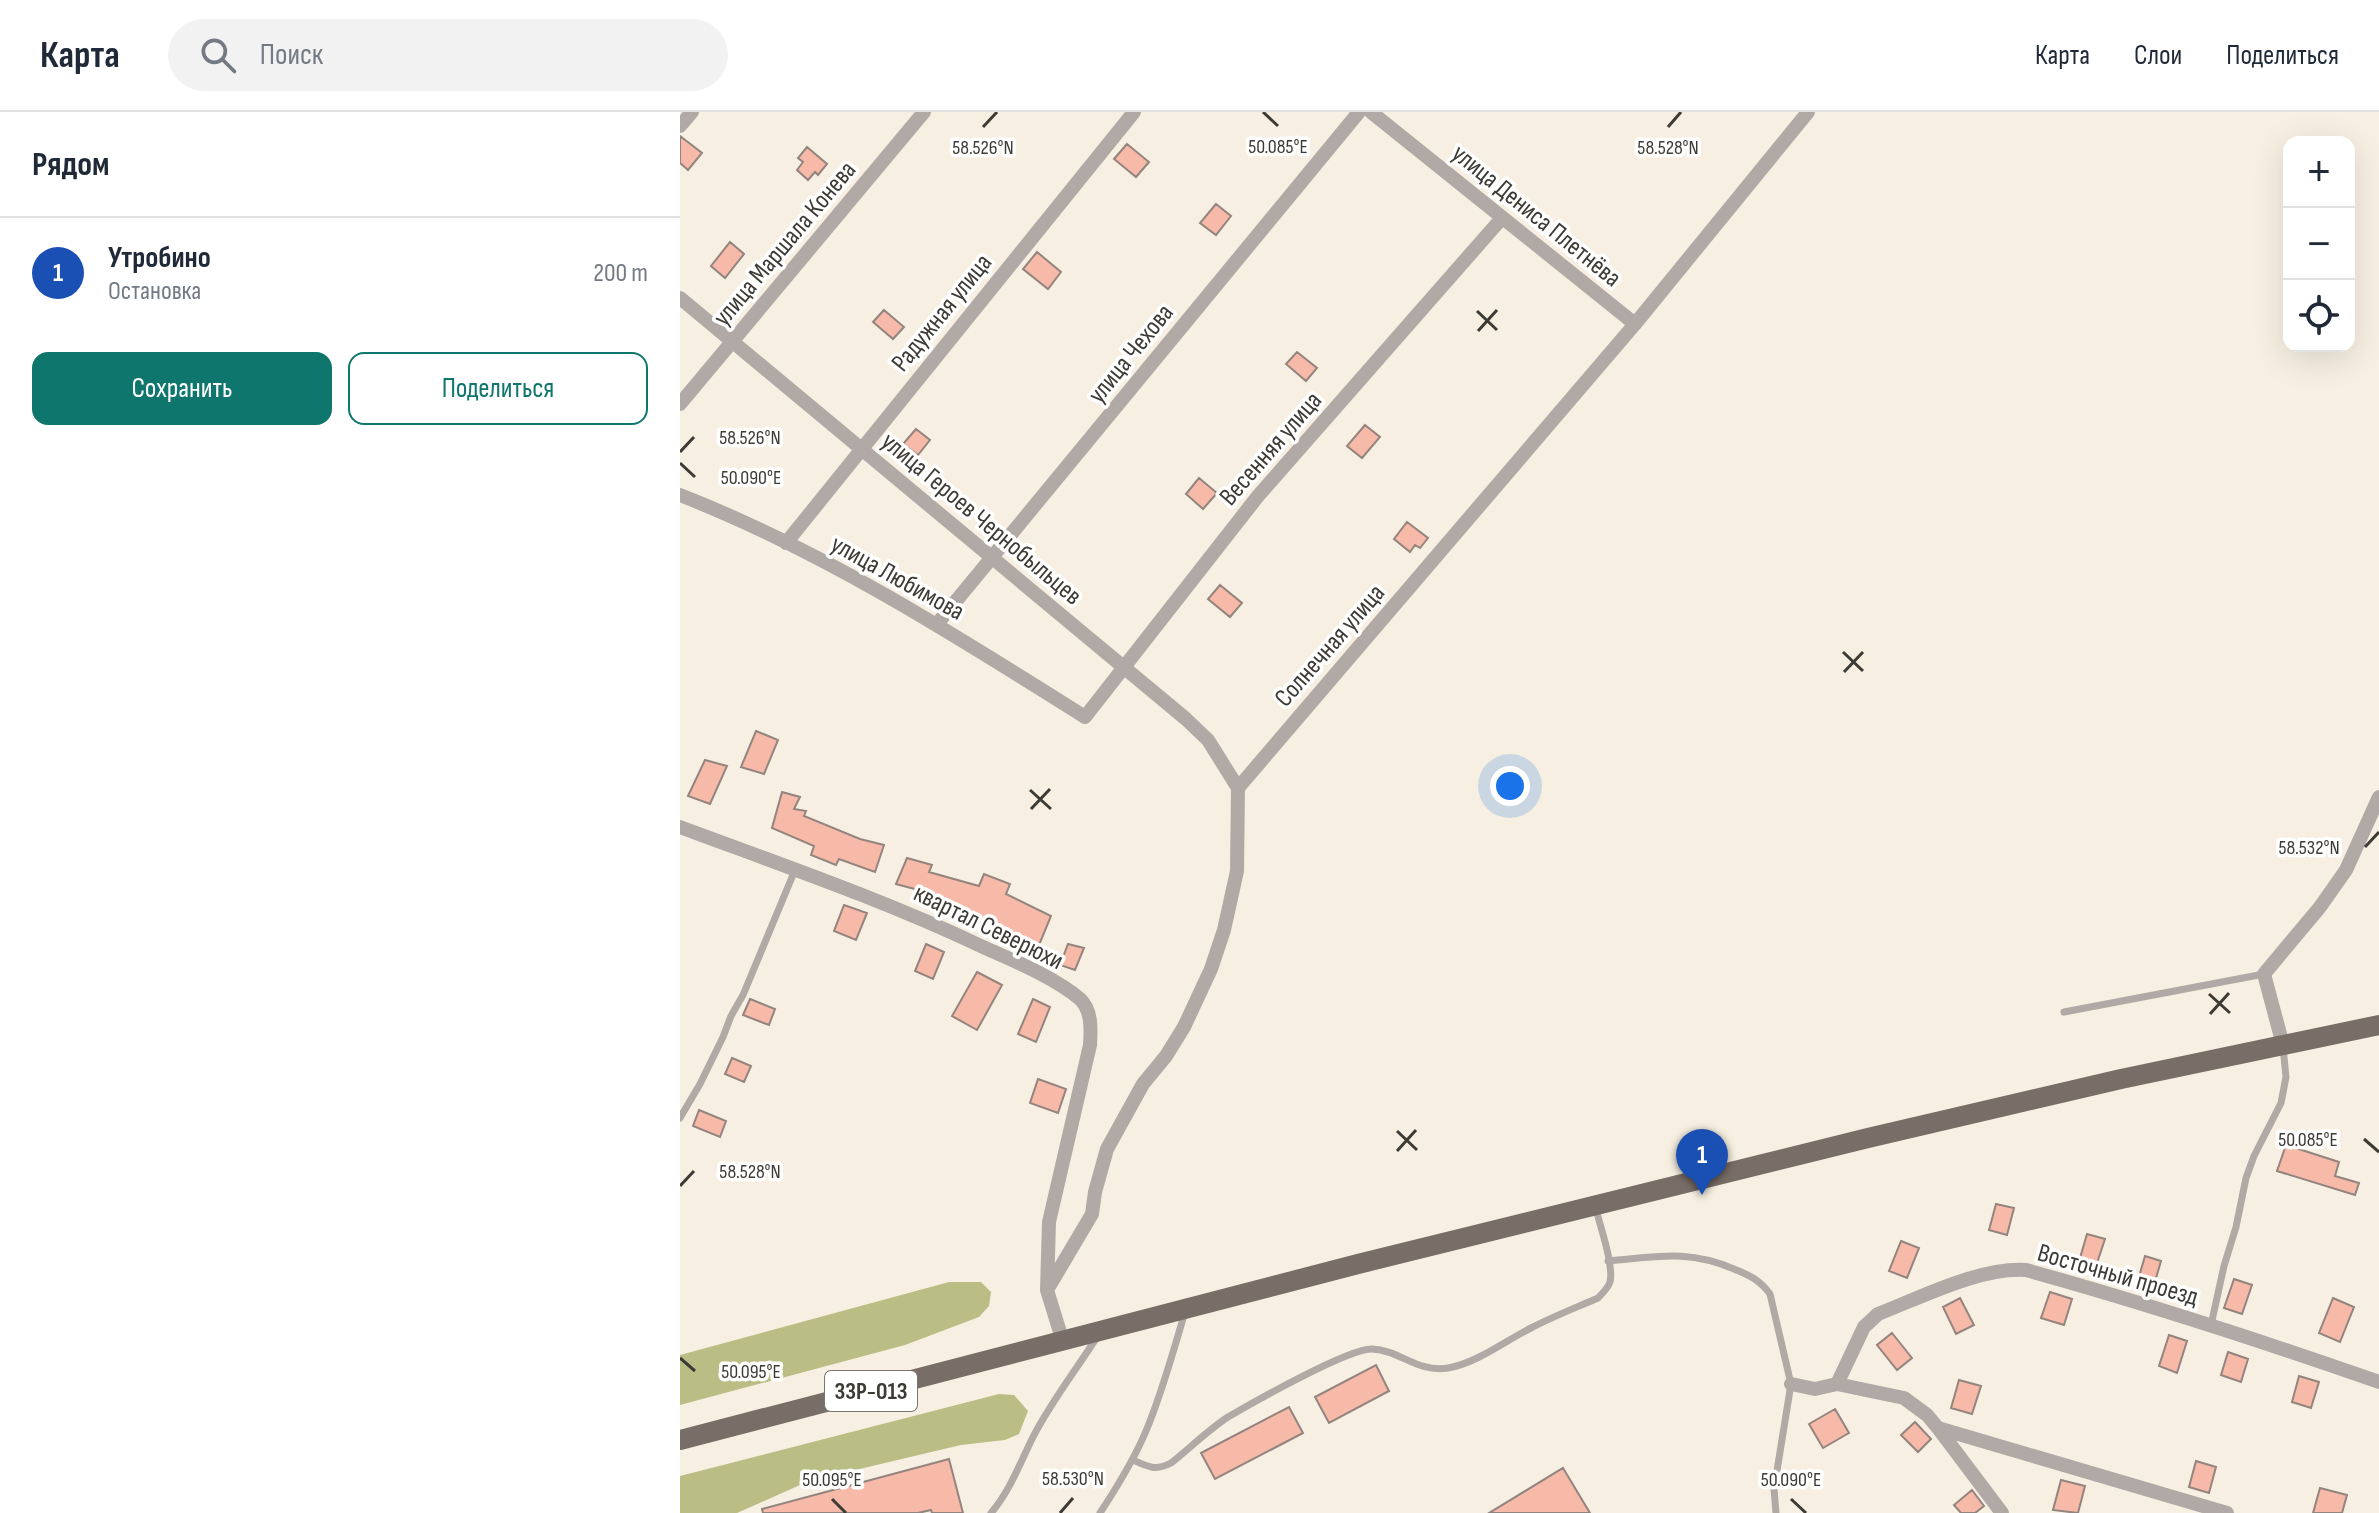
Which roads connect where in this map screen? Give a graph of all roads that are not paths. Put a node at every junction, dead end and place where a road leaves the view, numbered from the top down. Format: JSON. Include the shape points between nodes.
{"nodes":[{"id":1,"x":692,"y":112,"type":"edge"},
{"id":2,"x":924,"y":112,"type":"edge"},
{"id":3,"x":1134,"y":112,"type":"edge"},
{"id":4,"x":1359,"y":112,"type":"edge"},
{"id":5,"x":1371,"y":112,"type":"edge"},
{"id":6,"x":1808,"y":112,"type":"edge"},
{"id":7,"x":680,"y":126,"type":"edge"},
{"id":8,"x":1502,"y":218,"type":"junction"},
{"id":9,"x":680,"y":298,"type":"edge"},
{"id":10,"x":1635,"y":324,"type":"junction"},
{"id":11,"x":734,"y":342,"type":"junction"},
{"id":12,"x":680,"y":404,"type":"edge"},
{"id":13,"x":861,"y":450,"type":"junction"},
{"id":14,"x":680,"y":495,"type":"edge"},
{"id":15,"x":786,"y":543,"type":"junction"},
{"id":16,"x":992,"y":559,"type":"junction"},
{"id":17,"x":937,"y":624,"type":"junction"},
{"id":18,"x":1125,"y":666,"type":"junction"},
{"id":19,"x":1085,"y":717,"type":"joint"},
{"id":20,"x":1238,"y":788,"type":"junction"},
{"id":21,"x":2379,"y":797,"type":"edge"},
{"id":22,"x":680,"y":827,"type":"edge"},
{"id":23,"x":795,"y":870,"type":"junction"},
{"id":24,"x":2264,"y":974,"type":"junction"},
{"id":25,"x":2064,"y":1012,"type":"dead end"},
{"id":26,"x":2379,"y":1025,"type":"edge"},
{"id":27,"x":2283,"y":1045,"type":"junction"},
{"id":28,"x":680,"y":1118,"type":"edge"},
{"id":29,"x":1595,"y":1207,"type":"junction"},
{"id":30,"x":1608,"y":1261,"type":"junction"},
{"id":31,"x":1047,"y":1290,"type":"junction"},
{"id":32,"x":1185,"y":1310,"type":"junction"},
{"id":33,"x":2211,"y":1325,"type":"junction"},
{"id":34,"x":1101,"y":1332,"type":"junction"},
{"id":35,"x":1063,"y":1342,"type":"junction"},
{"id":36,"x":2379,"y":1382,"type":"edge"},
{"id":37,"x":1791,"y":1384,"type":"junction"},
{"id":38,"x":1837,"y":1384,"type":"junction"},
{"id":39,"x":1938,"y":1428,"type":"junction"},
{"id":40,"x":680,"y":1440,"type":"edge"},
{"id":41,"x":1133,"y":1460,"type":"junction"},
{"id":42,"x":991,"y":1513,"type":"edge"},
{"id":43,"x":1100,"y":1513,"type":"edge"},
{"id":44,"x":1776,"y":1513,"type":"edge"},
{"id":45,"x":2002,"y":1513,"type":"edge"},
{"id":46,"x":2227,"y":1513,"type":"edge"}],
"edges":[{"from":1,"to":7,"type":"street"},
{"from":2,"to":11,"type":"street","name":"улица Маршала Конева"},
{"from":3,"to":13,"type":"street","name":"Радужная улица"},
{"from":4,"to":16,"type":"street","name":"улица Чехова"},
{"from":5,"to":8,"type":"street","name":"улица Дениса Плетнёва"},
{"from":6,"to":10,"type":"street","name":"Солнечная улица"},
{"from":8,"to":10,"type":"street","name":"улица Дениса Плетнёва"},
{"from":8,"to":18,"type":"street","name":"Весенняя улица","via":[[1258,496]]},
{"from":9,"to":11,"type":"street","name":"улица Героев Чернобыльцев"},
{"from":10,"to":20,"type":"street","name":"Солнечная улица"},
{"from":11,"to":12,"type":"street","name":"улица Маршала Конева"},
{"from":11,"to":13,"type":"street","name":"улица Героев Чернобыльцев"},
{"from":13,"to":15,"type":"street","name":"Радужная улица"},
{"from":13,"to":16,"type":"street","name":"улица Героев Чернобыльцев"},
{"from":14,"to":15,"type":"street","name":"улица Любимова"},
{"from":15,"to":17,"type":"street","name":"улица Любимова"},
{"from":16,"to":17,"type":"street","name":"улица Чехова"},
{"from":16,"to":18,"type":"street","name":"улица Героев Чернобыльцев"},
{"from":17,"to":19,"type":"street","name":"улица Любимова"},
{"from":18,"to":19,"type":"street","name":"Весенняя улица"},
{"from":18,"to":20,"type":"street","name":"улица Героев Чернобыльцев","via":[[1208,740]]},
{"from":20,"to":31,"type":"street","via":[[1237,871],[1211,969],[1184,1027],[1143,1084],[1107,1149],[1092,1214]]},
{"from":21,"to":24,"type":"street","via":[[2346,870]]},
{"from":22,"to":23,"type":"street","name":"квартал Северюхи"},
{"from":23,"to":28,"type":"lane","via":[[743,995]]},
{"from":23,"to":31,"type":"street","name":"квартал Северюхи","via":[[914,915],[1036,972],[1086,1008],[1090,1045],[1049,1222]]},
{"from":24,"to":25,"type":"lane"},
{"from":24,"to":27,"type":"street"},
{"from":26,"to":27,"type":"main road","number":"33Р-013"},
{"from":27,"to":29,"type":"main road","number":"33Р-013","via":[[1868,1138]]},
{"from":27,"to":33,"type":"lane","via":[[2286,1077],[2281,1103],[2246,1178]]},
{"from":29,"to":30,"type":"lane"},
{"from":29,"to":32,"type":"main road","number":"33Р-013"},
{"from":30,"to":37,"type":"lane","via":[[1691,1255],[1762,1283],[1770,1294]]},
{"from":30,"to":41,"type":"lane","via":[[1611,1280],[1598,1298],[1465,1363],[1429,1369],[1393,1354],[1360,1350],[1228,1417],[1161,1469]]},
{"from":31,"to":35,"type":"street","name":"квартал Северюхи"},
{"from":32,"to":34,"type":"main road","number":"33Р-013"},
{"from":32,"to":41,"type":"lane"},
{"from":33,"to":36,"type":"street","name":"Восточный проезд"},
{"from":33,"to":38,"type":"street","name":"Восточный проезд","via":[[2026,1270],[1999,1270],[1870,1319]]},
{"from":34,"to":35,"type":"main road","number":"33Р-013"},
{"from":34,"to":42,"type":"lane"},
{"from":35,"to":40,"type":"main road","number":"33Р-013"},
{"from":37,"to":38,"type":"street","via":[[1815,1389]]},
{"from":37,"to":44,"type":"lane","via":[[1774,1489]]},
{"from":38,"to":39,"type":"street","via":[[1904,1398]]},
{"from":39,"to":45,"type":"street"},
{"from":39,"to":46,"type":"street"},
{"from":41,"to":43,"type":"lane"}]}
